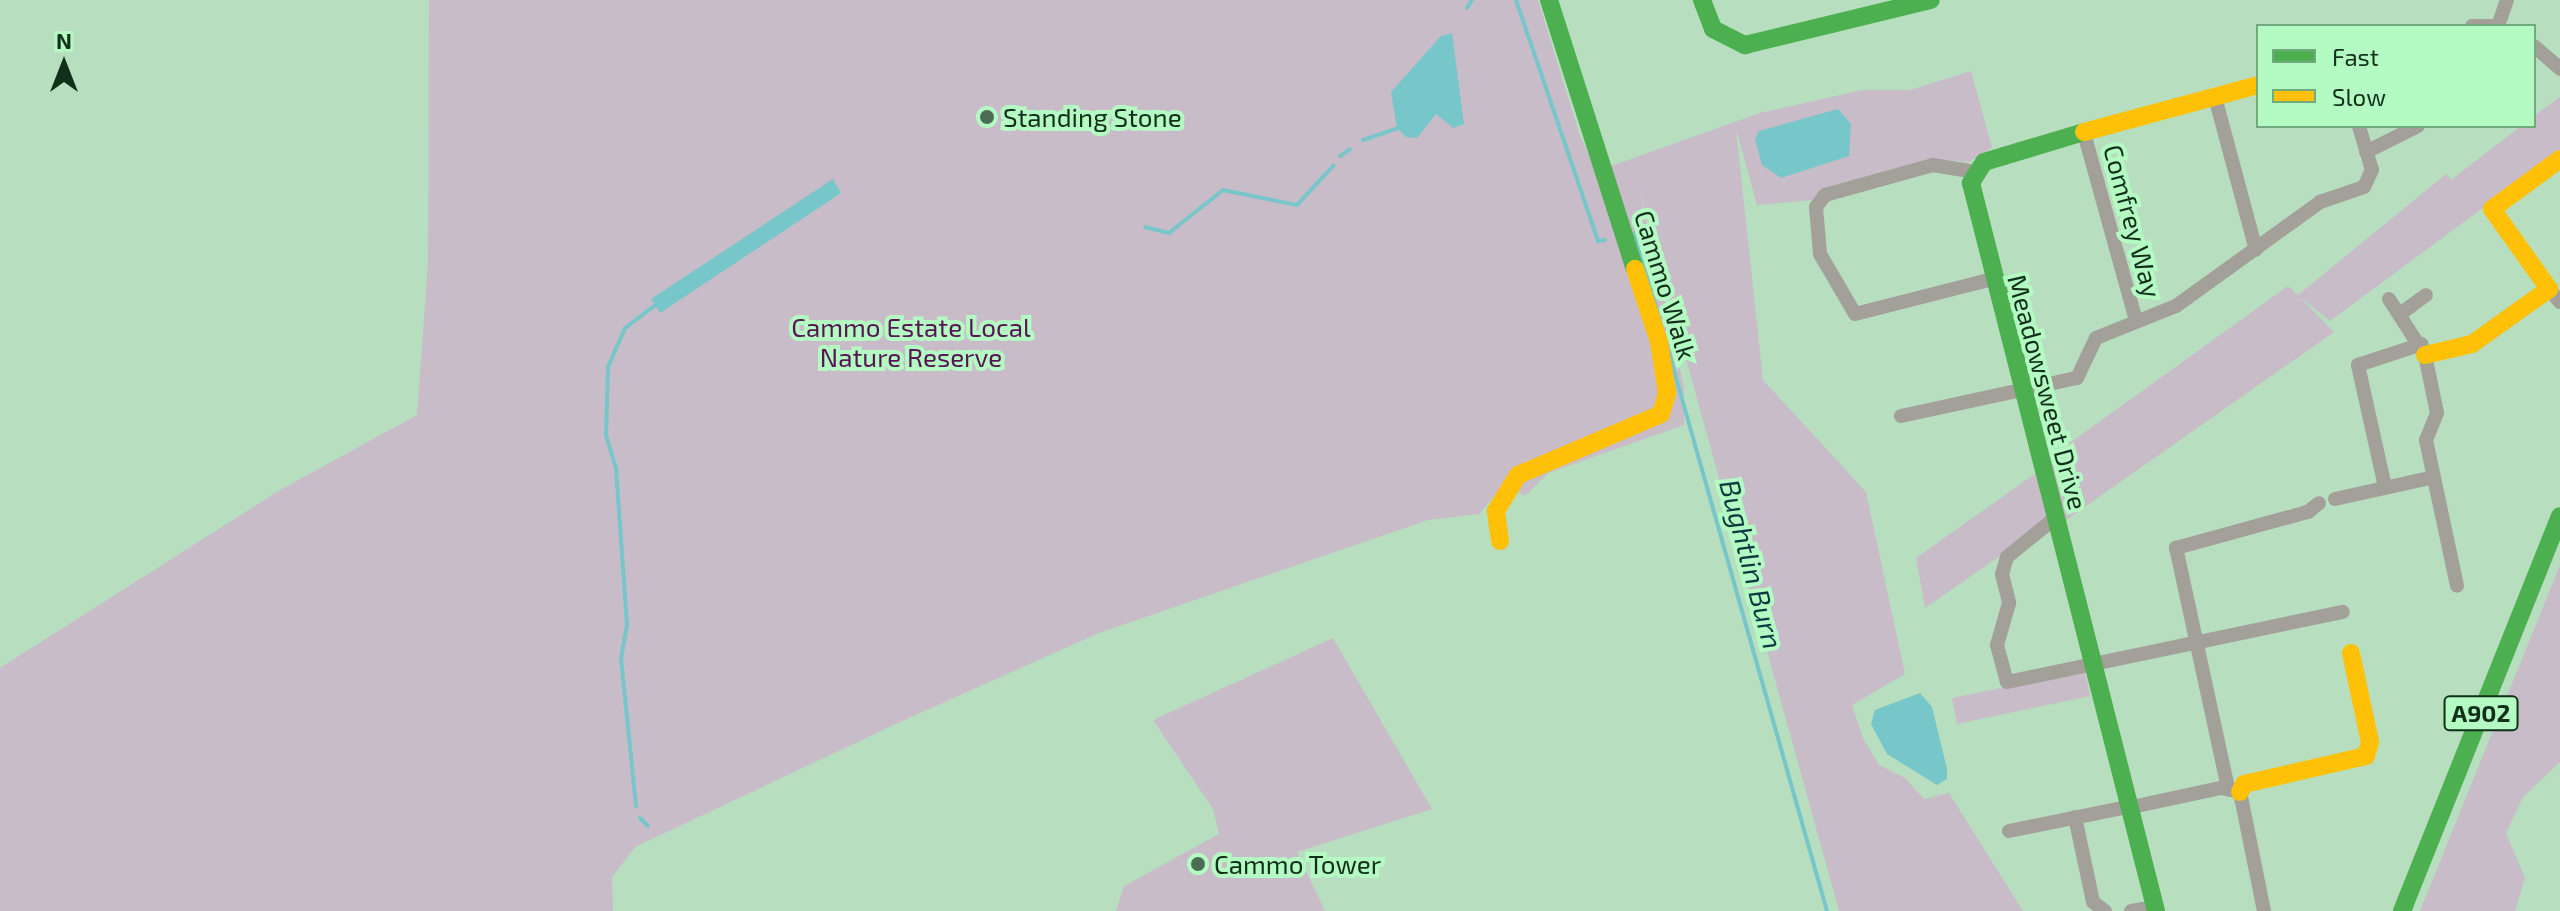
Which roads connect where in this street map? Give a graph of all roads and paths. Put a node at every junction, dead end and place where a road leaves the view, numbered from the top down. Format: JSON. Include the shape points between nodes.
{"nodes":[{"id":1,"x":1549,"y":0,"type":"edge"},
{"id":2,"x":1702,"y":0,"type":"edge"},
{"id":3,"x":2507,"y":0,"type":"edge"},
{"id":4,"x":1923,"y":1,"type":"edge"},
{"id":5,"x":2499,"y":24,"type":"edge"},
{"id":6,"x":2536,"y":48,"type":"edge"},
{"id":7,"x":2560,"y":69,"type":"edge"},
{"id":8,"x":2256,"y":86,"type":"edge"},
{"id":9,"x":2215,"y":97,"type":"junction"},
{"id":10,"x":2360,"y":128,"type":"edge"},
{"id":11,"x":2414,"y":128,"type":"edge"},
{"id":12,"x":2084,"y":133,"type":"junction"},
{"id":13,"x":2366,"y":152,"type":"junction"},
{"id":14,"x":2560,"y":159,"type":"edge"},
{"id":15,"x":1976,"y":172,"type":"junction"},
{"id":16,"x":2256,"y":250,"type":"junction"},
{"id":17,"x":1992,"y":279,"type":"junction"},
{"id":18,"x":2426,"y":295,"type":"dead end"},
{"id":19,"x":2555,"y":296,"type":"edge"},
{"id":20,"x":2389,"y":299,"type":"dead end"},
{"id":21,"x":2400,"y":314,"type":"junction"},
{"id":22,"x":2136,"y":321,"type":"junction"},
{"id":23,"x":2423,"y":350,"type":"junction"},
{"id":24,"x":2021,"y":391,"type":"junction"},
{"id":25,"x":1901,"y":416,"type":"dead end"},
{"id":26,"x":2434,"y":477,"type":"junction"},
{"id":27,"x":2385,"y":487,"type":"junction"},
{"id":28,"x":2335,"y":499,"type":"dead end"},
{"id":29,"x":2319,"y":503,"type":"dead end"},
{"id":30,"x":2560,"y":516,"type":"edge"},
{"id":31,"x":2055,"y":518,"type":"junction"},
{"id":32,"x":1500,"y":541,"type":"dead end"},
{"id":33,"x":2457,"y":586,"type":"dead end"},
{"id":34,"x":2343,"y":612,"type":"dead end"},
{"id":35,"x":2198,"y":644,"type":"junction"},
{"id":36,"x":2351,"y":653,"type":"dead end"},
{"id":37,"x":2093,"y":667,"type":"junction"},
{"id":38,"x":2234,"y":790,"type":"junction"},
{"id":39,"x":2130,"y":807,"type":"junction"},
{"id":40,"x":2075,"y":817,"type":"junction"},
{"id":41,"x":2009,"y":831,"type":"dead end"},
{"id":42,"x":2155,"y":909,"type":"edge"},
{"id":43,"x":2105,"y":911,"type":"edge"},
{"id":44,"x":2131,"y":911,"type":"edge"},
{"id":45,"x":2264,"y":911,"type":"edge"},
{"id":46,"x":2402,"y":911,"type":"edge"}],
"edges":[{"from":1,"to":32,"type":"street","name":"Cammo Walk","via":[[1656,332],[1667,393],[1661,414],[1648,423],[1518,475],[1496,511]]},
{"from":2,"to":4,"type":"street","via":[[1713,29],[1745,45]]},
{"from":3,"to":5,"type":"street"},
{"from":6,"to":7,"type":"street"},
{"from":8,"to":9,"type":"street"},
{"from":9,"to":12,"type":"street"},
{"from":9,"to":16,"type":"street"},
{"from":10,"to":13,"type":"street"},
{"from":11,"to":13,"type":"street"},
{"from":12,"to":15,"type":"street","via":[[2000,155]]},
{"from":12,"to":22,"type":"street","name":"Comfrey Way"},
{"from":13,"to":16,"type":"street","via":[[2372,170],[2364,187],[2320,202]]},
{"from":14,"to":19,"type":"street","via":[[2492,209]]},
{"from":15,"to":17,"type":"street","name":"Meadowsweet Drive","via":[[1971,201]]},
{"from":15,"to":17,"type":"street","via":[[1933,165],[1825,195],[1816,207],[1820,254],[1855,314]]},
{"from":16,"to":22,"type":"street","via":[[2176,306]]},
{"from":17,"to":24,"type":"street","name":"Meadowsweet Drive"},
{"from":18,"to":21,"type":"street"},
{"from":19,"to":23,"type":"street","via":[[2472,344]]},
{"from":20,"to":21,"type":"street"},
{"from":21,"to":23,"type":"street"},
{"from":22,"to":24,"type":"street","via":[[2096,338],[2077,378]]},
{"from":23,"to":26,"type":"street","via":[[2437,413],[2426,440]]},
{"from":23,"to":27,"type":"street","via":[[2358,365]]},
{"from":24,"to":25,"type":"street"},
{"from":24,"to":31,"type":"street","name":"Meadowsweet Drive"},
{"from":26,"to":27,"type":"street"},
{"from":26,"to":33,"type":"street"},
{"from":27,"to":28,"type":"street"},
{"from":29,"to":35,"type":"street","via":[[2308,512],[2176,548]]},
{"from":30,"to":46,"type":"street","number":"A902"},
{"from":31,"to":37,"type":"street","name":"Meadowsweet Drive"},
{"from":31,"to":37,"type":"street","via":[[2007,557],[2002,574],[2008,612],[1997,645],[2002,676],[2017,685]]},
{"from":34,"to":35,"type":"street"},
{"from":35,"to":37,"type":"street"},
{"from":35,"to":38,"type":"street"},
{"from":36,"to":38,"type":"street","via":[[2370,742],[2366,756]]},
{"from":37,"to":39,"type":"street","name":"Meadowsweet Drive"},
{"from":38,"to":39,"type":"street"},
{"from":38,"to":45,"type":"street"},
{"from":39,"to":40,"type":"street"},
{"from":39,"to":42,"type":"street","name":"Meadowsweet Drive"},
{"from":40,"to":41,"type":"street"},
{"from":40,"to":43,"type":"street","via":[[2093,902]]},
{"from":42,"to":44,"type":"street"}]}
